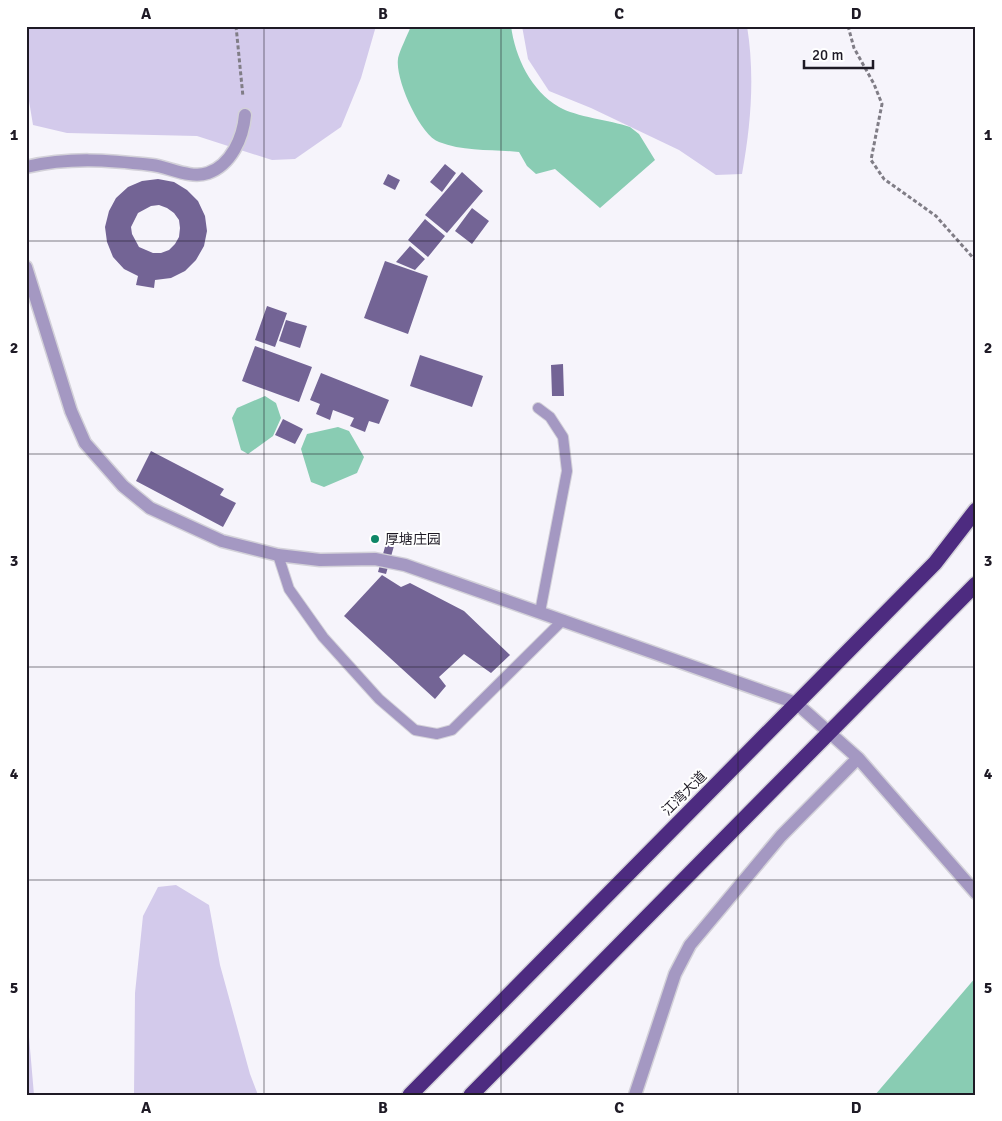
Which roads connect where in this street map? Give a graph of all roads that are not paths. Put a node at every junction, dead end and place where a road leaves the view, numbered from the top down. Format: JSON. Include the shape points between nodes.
{"nodes":[{"id":1,"x":245,"y":115,"type":"road end"},
{"id":2,"x":26,"y":167,"type":"edge"},
{"id":3,"x":26,"y":267,"type":"edge"},
{"id":4,"x":538,"y":408,"type":"dead end"},
{"id":5,"x":976,"y":510,"type":"edge"},
{"id":6,"x":278,"y":555,"type":"junction"},
{"id":7,"x":976,"y":584,"type":"edge"},
{"id":8,"x":540,"y":612,"type":"junction"},
{"id":9,"x":563,"y":620,"type":"junction"},
{"id":10,"x":796,"y":703,"type":"junction"},
{"id":11,"x":830,"y":732,"type":"junction"},
{"id":12,"x":858,"y":758,"type":"junction"},
{"id":13,"x":976,"y":894,"type":"edge"},
{"id":14,"x":410,"y":1095,"type":"edge"},
{"id":15,"x":471,"y":1095,"type":"edge"},
{"id":16,"x":636,"y":1095,"type":"edge"}],
"edges":[{"from":1,"to":2,"type":"street","via":[[242,134],[232,151],[224,163],[206,174],[89,159]]},
{"from":3,"to":6,"type":"street","via":[[71,411],[85,443],[123,486],[150,508],[222,541]]},
{"from":4,"to":8,"type":"lane","via":[[550,417],[563,437],[567,471]]},
{"from":5,"to":10,"type":"highway","name":"江湾大道","via":[[935,563]]},
{"from":6,"to":8,"type":"street","via":[[320,560],[375,559],[405,564]]},
{"from":6,"to":9,"type":"lane","via":[[289,589],[323,637],[379,698],[415,730],[437,734],[452,730]]},
{"from":7,"to":11,"type":"highway"},
{"from":8,"to":9,"type":"street"},
{"from":9,"to":10,"type":"street"},
{"from":10,"to":11,"type":"street"},
{"from":10,"to":14,"type":"highway","name":"江湾大道"},
{"from":11,"to":12,"type":"street"},
{"from":11,"to":15,"type":"highway"},
{"from":12,"to":13,"type":"street"},
{"from":12,"to":16,"type":"street","via":[[781,836],[690,945],[675,974]]}]}
